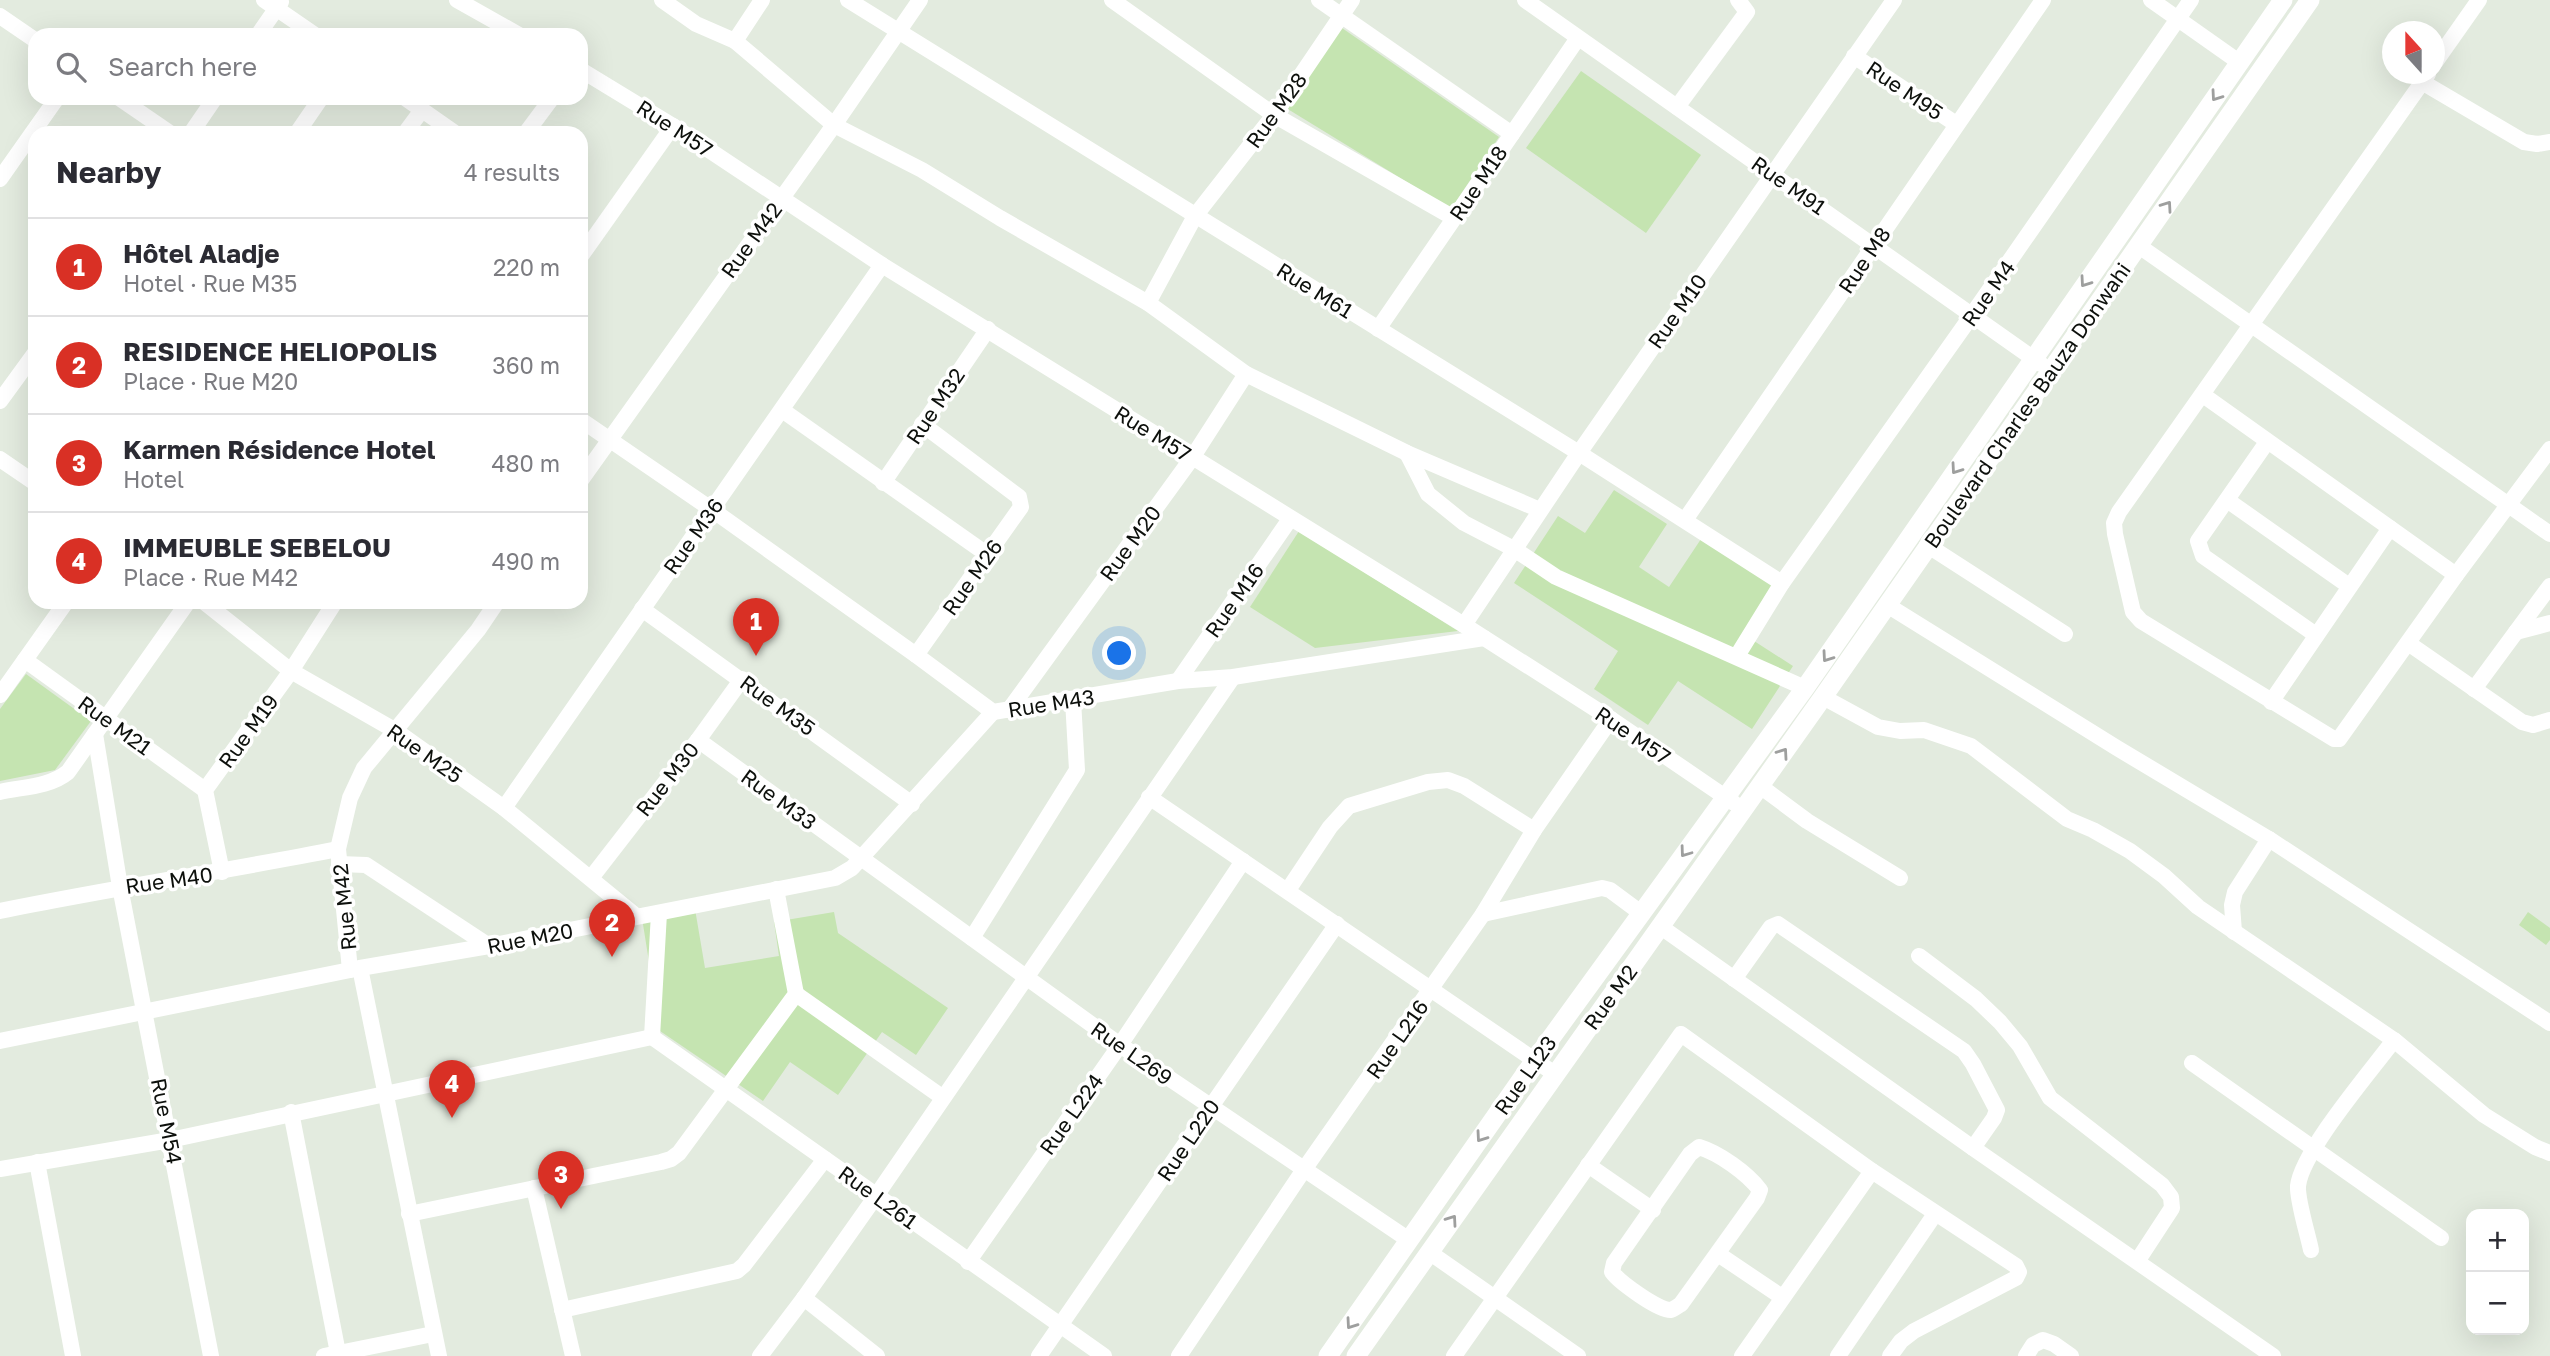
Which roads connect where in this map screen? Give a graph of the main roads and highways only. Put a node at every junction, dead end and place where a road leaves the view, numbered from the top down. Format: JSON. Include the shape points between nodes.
{"nodes":[{"id":1,"x":2283,"y":0,"type":"edge"},
{"id":2,"x":2310,"y":0,"type":"edge"},
{"id":3,"x":1814,"y":692,"type":"junction"},
{"id":4,"x":1725,"y":797,"type":"joint"},
{"id":5,"x":1744,"y":809,"type":"joint"},
{"id":6,"x":1328,"y":1356,"type":"edge"},
{"id":7,"x":1356,"y":1356,"type":"edge"}],
"edges":[{"from":1,"to":3,"type":"main road","name":"Boulevard Charles Bauza Donwahi","one_way":true,"via":[[2033,357]]},
{"from":3,"to":2,"type":"main road","name":"Boulevard Charles Bauza Donwahi","one_way":true,"via":[[1887,605]]},
{"from":3,"to":4,"type":"main road","name":"Boulevard Charles Bauza Donwahi"},
{"from":5,"to":3,"type":"main road","name":"Boulevard Charles Bauza Donwahi","one_way":true},
{"from":4,"to":6,"type":"main road","name":"Rue L123","one_way":true},
{"from":7,"to":5,"type":"main road","name":"Rue M2","one_way":true}]}
